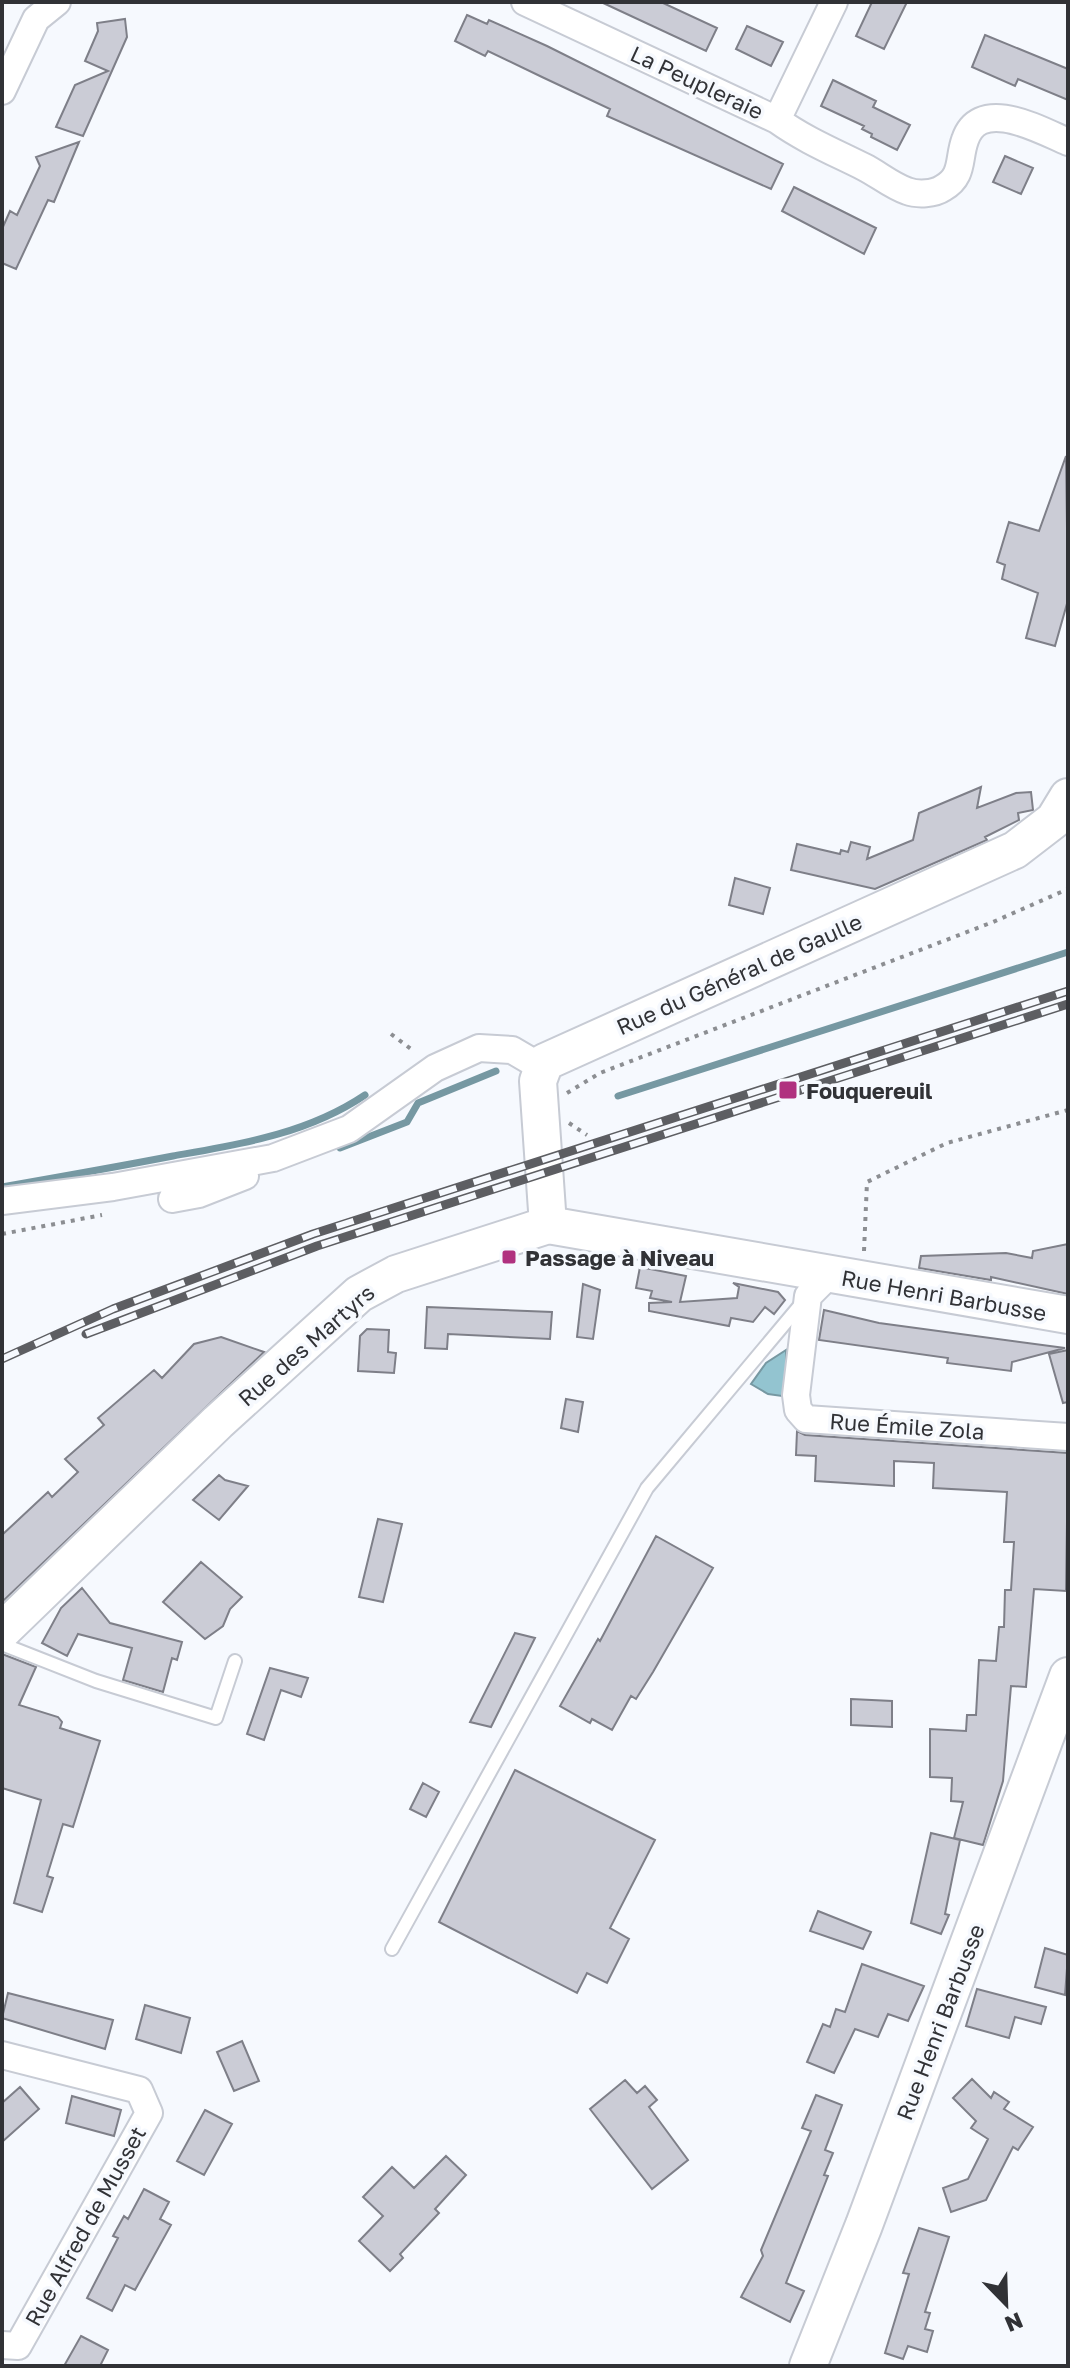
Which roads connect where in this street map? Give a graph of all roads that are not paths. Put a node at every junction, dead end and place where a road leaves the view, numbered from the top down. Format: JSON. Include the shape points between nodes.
{"nodes":[{"id":1,"x":57,"y":2,"type":"edge"},
{"id":2,"x":525,"y":2,"type":"edge"},
{"id":3,"x":834,"y":2,"type":"edge"},
{"id":4,"x":2,"y":91,"type":"edge"},
{"id":5,"x":777,"y":120,"type":"junction"},
{"id":6,"x":1068,"y":142,"type":"edge"},
{"id":7,"x":1068,"y":797,"type":"edge"},
{"id":8,"x":541,"y":1067,"type":"junction"},
{"id":9,"x":291,"y":1152,"type":"junction"},
{"id":10,"x":172,"y":1199,"type":"dead end"},
{"id":11,"x":2,"y":1201,"type":"edge"},
{"id":12,"x":548,"y":1225,"type":"junction"},
{"id":13,"x":833,"y":1284,"type":"junction"},
{"id":14,"x":1065,"y":1317,"type":"edge"},
{"id":15,"x":1068,"y":1437,"type":"edge"},
{"id":16,"x":2,"y":1631,"type":"edge"},
{"id":17,"x":2,"y":1644,"type":"edge"},
{"id":18,"x":235,"y":1661,"type":"dead end"},
{"id":19,"x":1068,"y":1676,"type":"edge"},
{"id":20,"x":392,"y":1949,"type":"dead end"},
{"id":21,"x":2,"y":2055,"type":"edge"},
{"id":22,"x":2,"y":2345,"type":"edge"},
{"id":23,"x":808,"y":2366,"type":"edge"}],
"edges":[{"from":1,"to":4,"type":"street","via":[[36,19]]},
{"from":2,"to":5,"type":"street","name":"La Peupleraie"},
{"from":3,"to":5,"type":"street"},
{"from":5,"to":6,"type":"street","name":"La Peupleraie","via":[[807,141],[907,191],[925,193],[941,190],[960,170],[964,140],[970,128],[985,119],[1018,121]]},
{"from":7,"to":8,"type":"street","name":"Rue du Général de Gaulle","via":[[1054,820],[1015,850]]},
{"from":8,"to":9,"type":"street","via":[[512,1050],[490,1047],[462,1054],[349,1129]]},
{"from":8,"to":12,"type":"street"},
{"from":9,"to":10,"type":"street","via":[[224,1184]]},
{"from":9,"to":11,"type":"street","via":[[190,1174]]},
{"from":12,"to":13,"type":"street","name":"Rue des Martyrs"},
{"from":12,"to":16,"type":"street","name":"Rue des Martyrs","via":[[396,1274],[359,1294]]},
{"from":13,"to":14,"type":"street","name":"Rue Henri Barbusse"},
{"from":13,"to":15,"type":"street","name":"Rue Émile Zola","via":[[796,1395],[806,1419]]},
{"from":13,"to":20,"type":"lane","via":[[647,1488]]},
{"from":17,"to":18,"type":"lane","via":[[96,1681],[216,1718]]},
{"from":19,"to":23,"type":"street","name":"Rue Henri Barbusse"},
{"from":21,"to":22,"type":"street","name":"Rue Alfred de Musset","via":[[139,2090],[149,2113],[18,2346]]}]}
